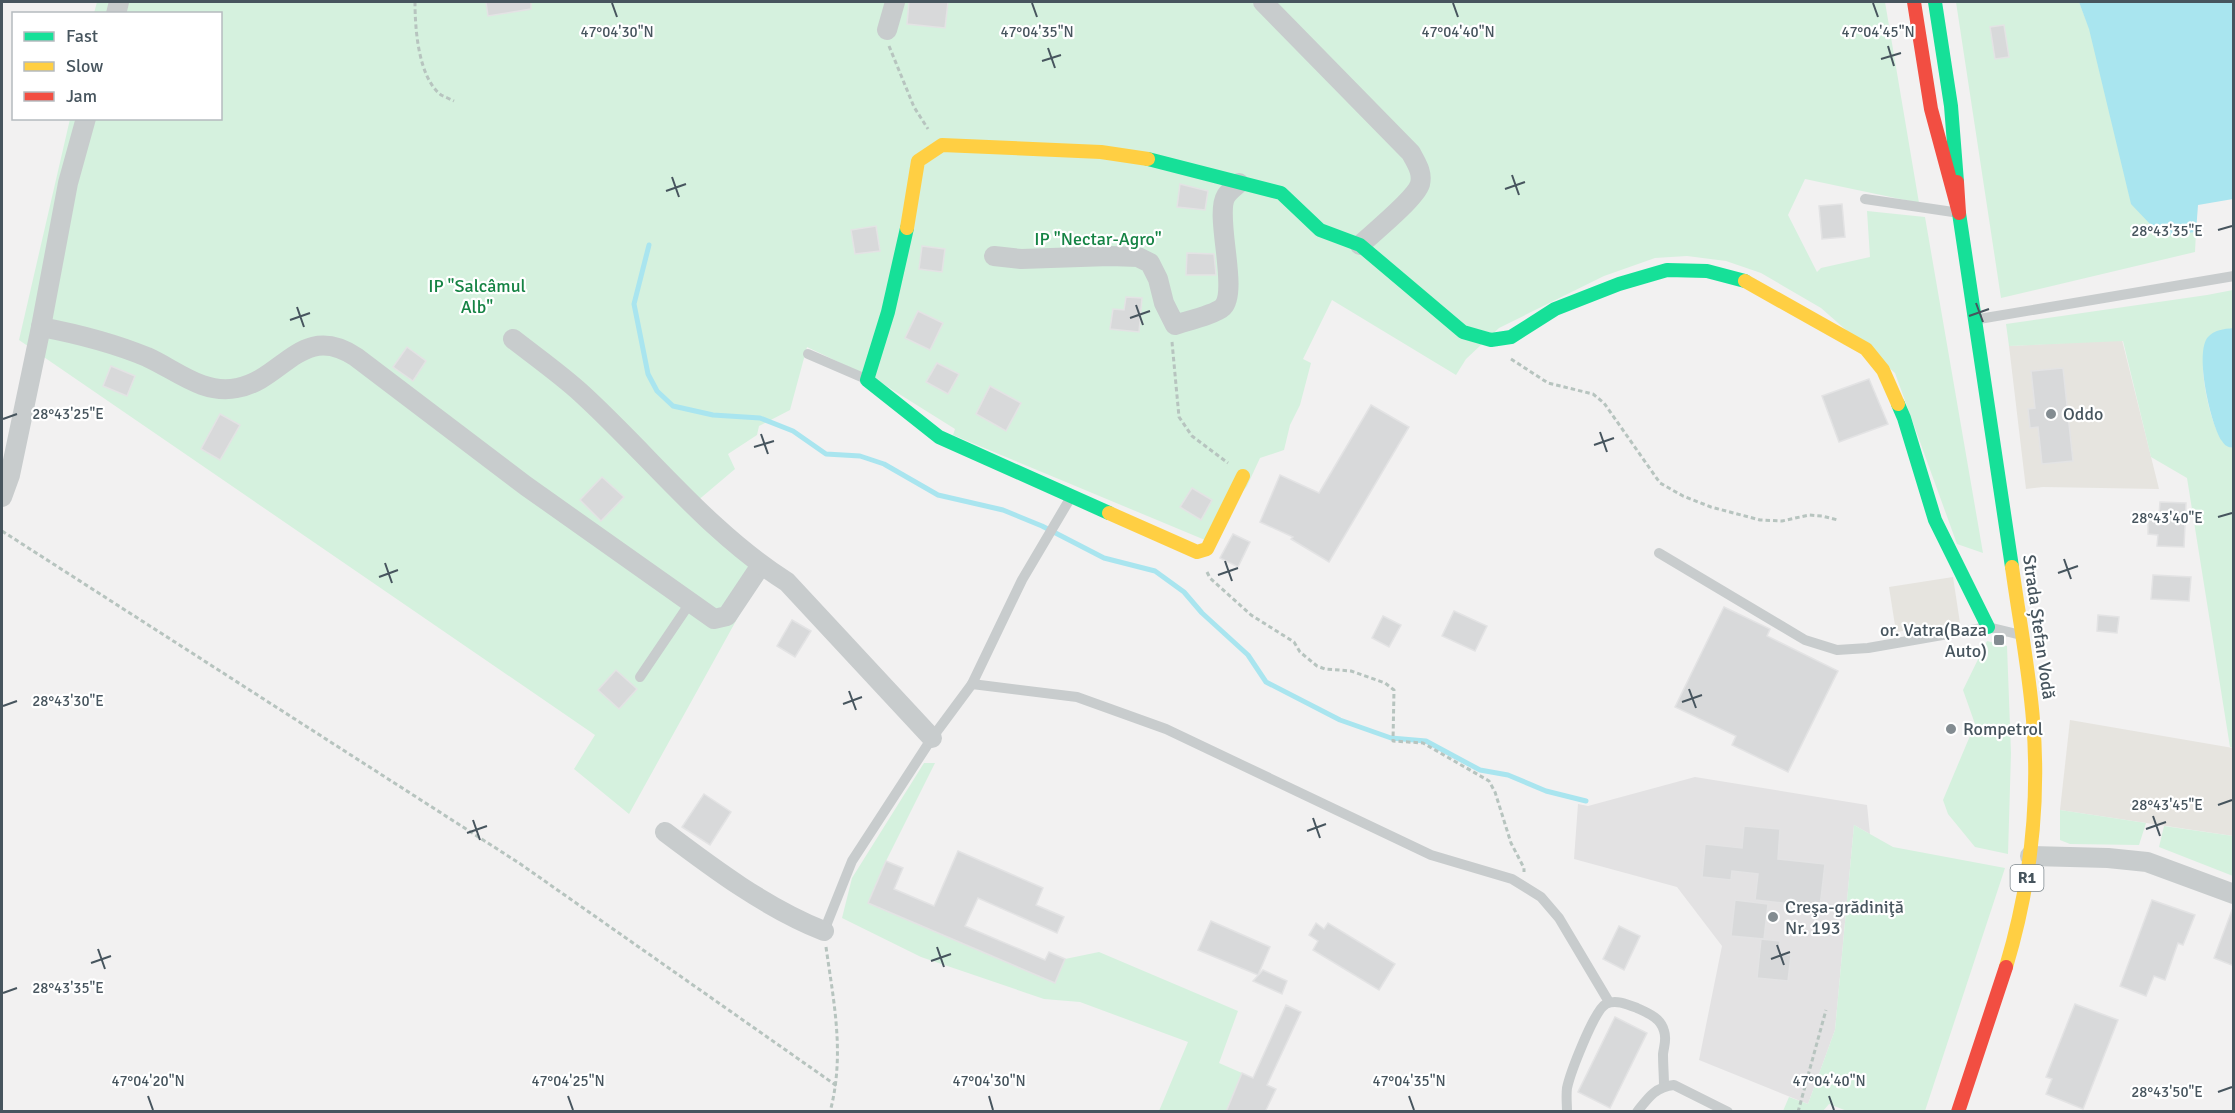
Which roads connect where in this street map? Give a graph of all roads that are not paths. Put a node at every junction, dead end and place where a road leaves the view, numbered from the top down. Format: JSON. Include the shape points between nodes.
{"nodes":[{"id":1,"x":895,"y":2,"type":"edge"},
{"id":2,"x":1263,"y":2,"type":"edge"},
{"id":3,"x":1914,"y":2,"type":"edge"},
{"id":4,"x":1935,"y":2,"type":"edge"},
{"id":5,"x":887,"y":30,"type":"road end"},
{"id":6,"x":85,"y":120,"type":"edge"},
{"id":7,"x":1239,"y":183,"type":"junction"},
{"id":8,"x":1865,"y":199,"type":"dead end"},
{"id":9,"x":1959,"y":213,"type":"junction"},
{"id":10,"x":1360,"y":245,"type":"junction"},
{"id":11,"x":994,"y":256,"type":"dead end"},
{"id":12,"x":2234,"y":276,"type":"edge"},
{"id":13,"x":1976,"y":319,"type":"junction"},
{"id":14,"x":41,"y":327,"type":"junction"},
{"id":15,"x":513,"y":339,"type":"dead end"},
{"id":16,"x":808,"y":354,"type":"dead end"},
{"id":17,"x":867,"y":380,"type":"junction"},
{"id":18,"x":1243,"y":476,"type":"road end"},
{"id":19,"x":1071,"y":496,"type":"junction"},
{"id":20,"x":2,"y":497,"type":"edge"},
{"id":21,"x":1659,"y":553,"type":"dead end"},
{"id":22,"x":761,"y":565,"type":"junction"},
{"id":23,"x":690,"y":603,"type":"junction"},
{"id":24,"x":1988,"y":627,"type":"junction"},
{"id":25,"x":2022,"y":635,"type":"junction"},
{"id":26,"x":640,"y":677,"type":"dead end"},
{"id":27,"x":972,"y":684,"type":"junction"},
{"id":28,"x":932,"y":738,"type":"junction"},
{"id":29,"x":664,"y":832,"type":"dead end"},
{"id":30,"x":2030,"y":856,"type":"junction"},
{"id":31,"x":2234,"y":894,"type":"edge"},
{"id":32,"x":824,"y":931,"type":"joint"},
{"id":33,"x":1609,"y":1002,"type":"junction"},
{"id":34,"x":1664,"y":1086,"type":"junction"},
{"id":35,"x":1567,"y":1112,"type":"edge"},
{"id":36,"x":1637,"y":1112,"type":"edge"},
{"id":37,"x":1728,"y":1112,"type":"edge"},
{"id":38,"x":1958,"y":1112,"type":"edge"}],
"edges":[{"from":1,"to":5,"type":"street"},
{"from":2,"to":10,"type":"street","via":[[1411,153],[1420,170],[1420,185],[1413,196]]},
{"from":3,"to":9,"type":"main road","via":[[1931,109]]},
{"from":4,"to":9,"type":"main road","via":[[1951,106]]},
{"from":6,"to":14,"type":"street","via":[[68,183]]},
{"from":7,"to":10,"type":"main road","via":[[1281,193],[1320,230]]},
{"from":7,"to":11,"type":"street","via":[[1225,197],[1223,213],[1227,301],[1222,308],[1175,325],[1150,263],[1138,257]]},
{"from":7,"to":17,"type":"main road","via":[[1101,152],[942,144],[918,161],[888,312]]},
{"from":8,"to":9,"type":"lane"},
{"from":9,"to":13,"type":"main road","name":"Strada Ștefan Vodă"},
{"from":10,"to":24,"type":"main road","via":[[1463,332],[1491,340],[1511,337],[1554,309],[1667,270],[1707,271],[1747,282],[1866,349],[1883,370],[1904,418],[1935,520]]},
{"from":12,"to":13,"type":"lane"},
{"from":13,"to":25,"type":"main road","name":"Strada Ștefan Vodă","number":"R1"},
{"from":14,"to":20,"type":"street"},
{"from":14,"to":23,"type":"street","via":[[86,335],[148,358],[196,383],[219,389],[258,381],[308,348],[332,345],[345,350]]},
{"from":15,"to":22,"type":"street","via":[[580,393],[683,496]]},
{"from":16,"to":17,"type":"lane"},
{"from":17,"to":19,"type":"main road","via":[[939,437]]},
{"from":18,"to":19,"type":"main road","via":[[1207,549],[1197,552]]},
{"from":19,"to":27,"type":"lane","via":[[1022,580]]},
{"from":21,"to":24,"type":"lane","via":[[1805,640],[1837,650]]},
{"from":22,"to":23,"type":"street","via":[[727,616],[714,619]]},
{"from":22,"to":28,"type":"street","via":[[787,582]]},
{"from":23,"to":26,"type":"lane"},
{"from":24,"to":25,"type":"lane"},
{"from":25,"to":30,"type":"main road","name":"Strada Ștefan Vodă","number":"R1","via":[[2031,687],[2035,757]]},
{"from":27,"to":28,"type":"lane"},
{"from":27,"to":33,"type":"lane","via":[[1077,697],[1166,729],[1431,855],[1512,879],[1541,897],[1559,918]]},
{"from":28,"to":32,"type":"lane","via":[[852,861]]},
{"from":29,"to":32,"type":"street","via":[[728,879]]},
{"from":30,"to":31,"type":"street","via":[[2147,862]]},
{"from":30,"to":38,"type":"main road","name":"Strada Ștefan Vodă","number":"R1","via":[[2011,949]]},
{"from":33,"to":34,"type":"lane","via":[[1623,1002],[1659,1020],[1666,1039]]},
{"from":33,"to":35,"type":"lane","via":[[1596,1015],[1574,1068],[1567,1089]]},
{"from":34,"to":36,"type":"lane","via":[[1654,1091]]},
{"from":34,"to":37,"type":"lane","via":[[1674,1086]]}]}
